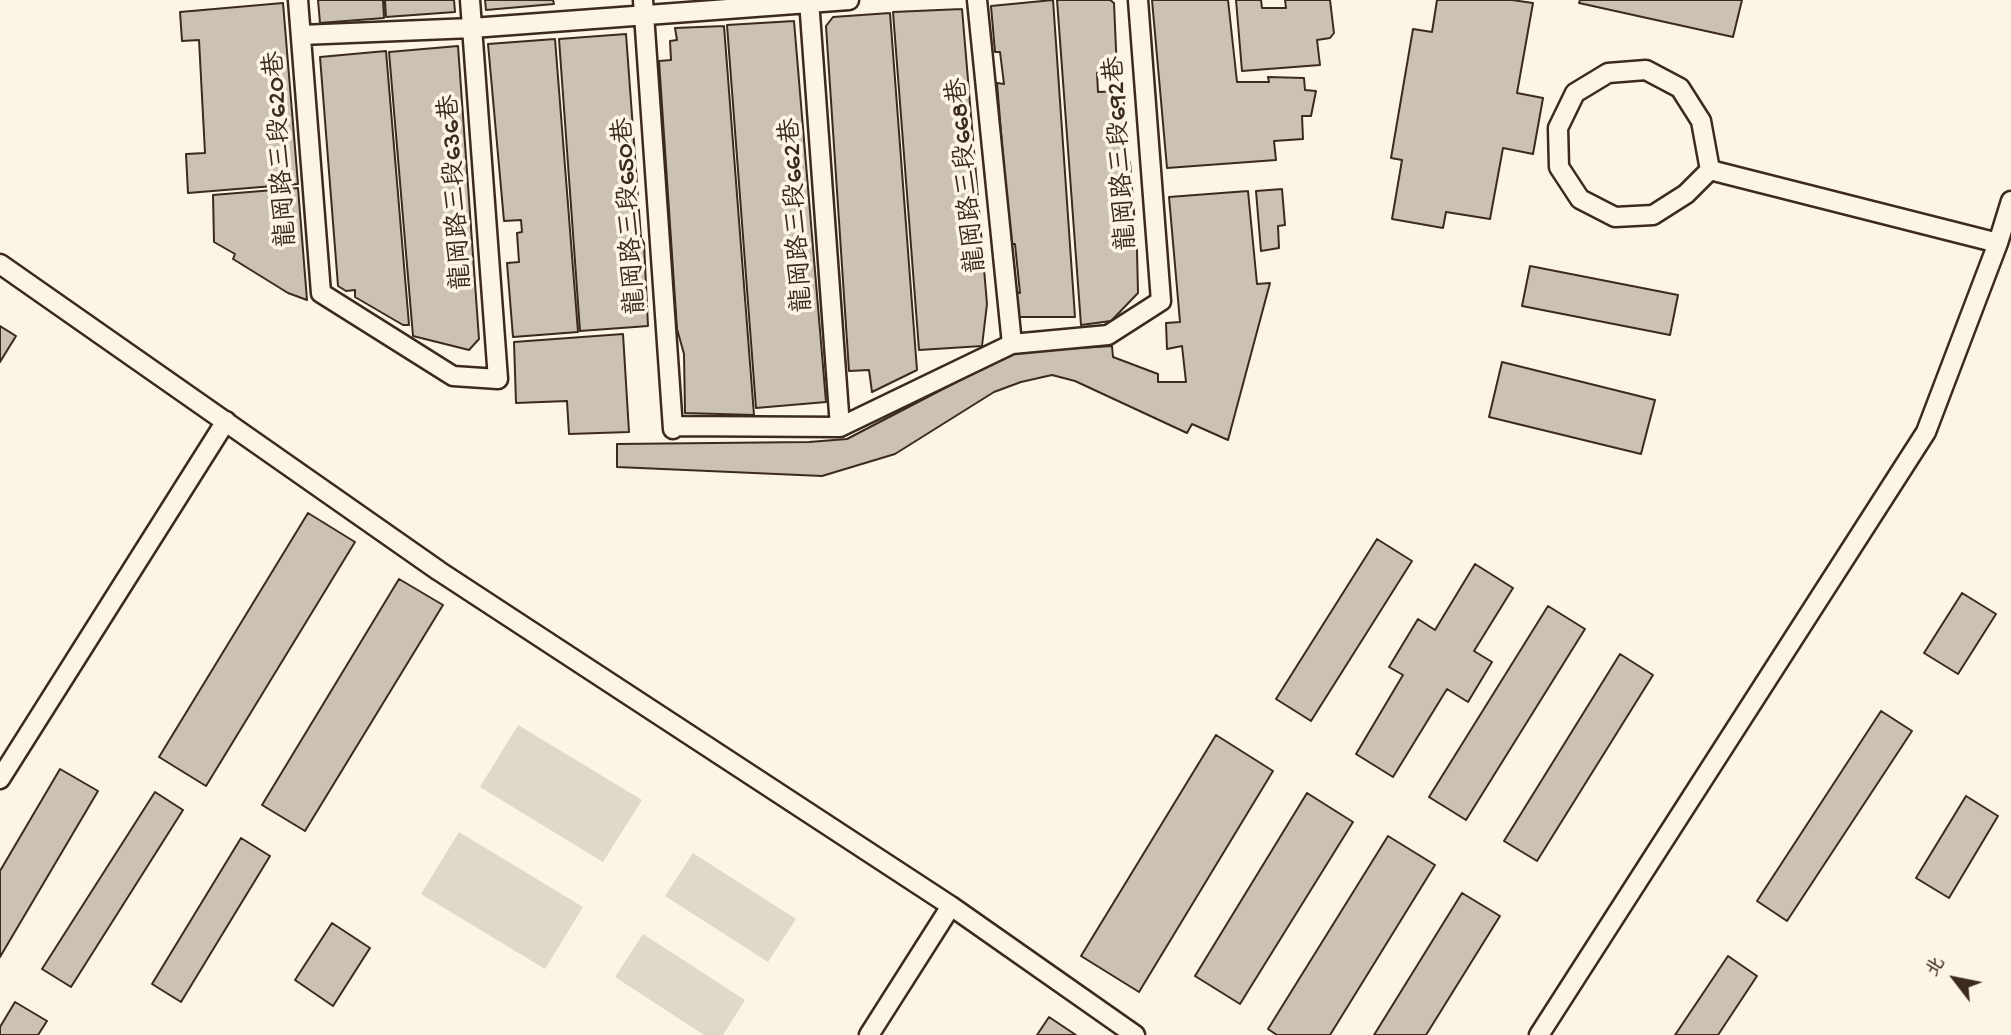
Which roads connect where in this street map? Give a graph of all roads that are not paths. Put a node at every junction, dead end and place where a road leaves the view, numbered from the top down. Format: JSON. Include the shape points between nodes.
{"nodes":[{"id":1,"x":298,"y":0,"type":"edge"},
{"id":2,"x":470,"y":0,"type":"edge"},
{"id":3,"x":849,"y":0,"type":"edge"},
{"id":4,"x":977,"y":0,"type":"edge"},
{"id":5,"x":1138,"y":0,"type":"edge"},
{"id":6,"x":809,"y":2,"type":"edge"},
{"id":7,"x":643,"y":8,"type":"edge"},
{"id":8,"x":472,"y":27,"type":"junction"},
{"id":9,"x":301,"y":34,"type":"junction"},
{"id":10,"x":1710,"y":170,"type":"junction"},
{"id":11,"x":2011,"y":201,"type":"edge"},
{"id":12,"x":1998,"y":243,"type":"junction"},
{"id":13,"x":0,"y":264,"type":"edge"},
{"id":14,"x":321,"y":293,"type":"joint"},
{"id":15,"x":1012,"y":344,"type":"junction"},
{"id":16,"x":226,"y":421,"type":"junction"},
{"id":17,"x":840,"y":427,"type":"junction"},
{"id":18,"x":0,"y":779,"type":"edge"},
{"id":19,"x":951,"y":906,"type":"junction"},
{"id":20,"x":869,"y":1035,"type":"edge"},
{"id":21,"x":1135,"y":1035,"type":"edge"},
{"id":22,"x":1539,"y":1035,"type":"edge"}],
"edges":[{"from":1,"to":9,"type":"lane","name":"龍岡路三段620巷"},
{"from":2,"to":8,"type":"lane","name":"龍岡路三段636巷"},
{"from":3,"to":6,"type":"lane"},
{"from":4,"to":15,"type":"lane","name":"龍岡路三段668巷"},
{"from":5,"to":15,"type":"lane","name":"龍岡路三段692巷","via":[[1161,301],[1108,335]]},
{"from":6,"to":7,"type":"lane"},
{"from":6,"to":17,"type":"lane","name":"龍岡路三段662巷"},
{"from":7,"to":8,"type":"lane"},
{"from":7,"to":17,"type":"lane","name":"龍岡路三段650巷","via":[[673,427]]},
{"from":8,"to":9,"type":"lane"},
{"from":8,"to":14,"type":"lane","name":"龍岡路三段636巷","via":[[498,379],[453,376]]},
{"from":9,"to":14,"type":"lane","name":"龍岡路三段620巷"},
{"from":10,"to":10,"type":"lane","via":[[1701,121],[1681,88],[1646,70],[1608,73],[1575,93],[1558,128],[1559,167],[1566,178],[1580,199],[1615,217],[1653,215],[1686,194]]},
{"from":10,"to":12,"type":"lane"},
{"from":11,"to":12,"type":"lane"},
{"from":12,"to":22,"type":"lane","via":[[1926,432]]},
{"from":13,"to":16,"type":"lane"},
{"from":15,"to":17,"type":"lane"},
{"from":16,"to":18,"type":"lane"},
{"from":16,"to":19,"type":"lane","via":[[439,570]]},
{"from":19,"to":20,"type":"lane"},
{"from":19,"to":21,"type":"lane"}]}
